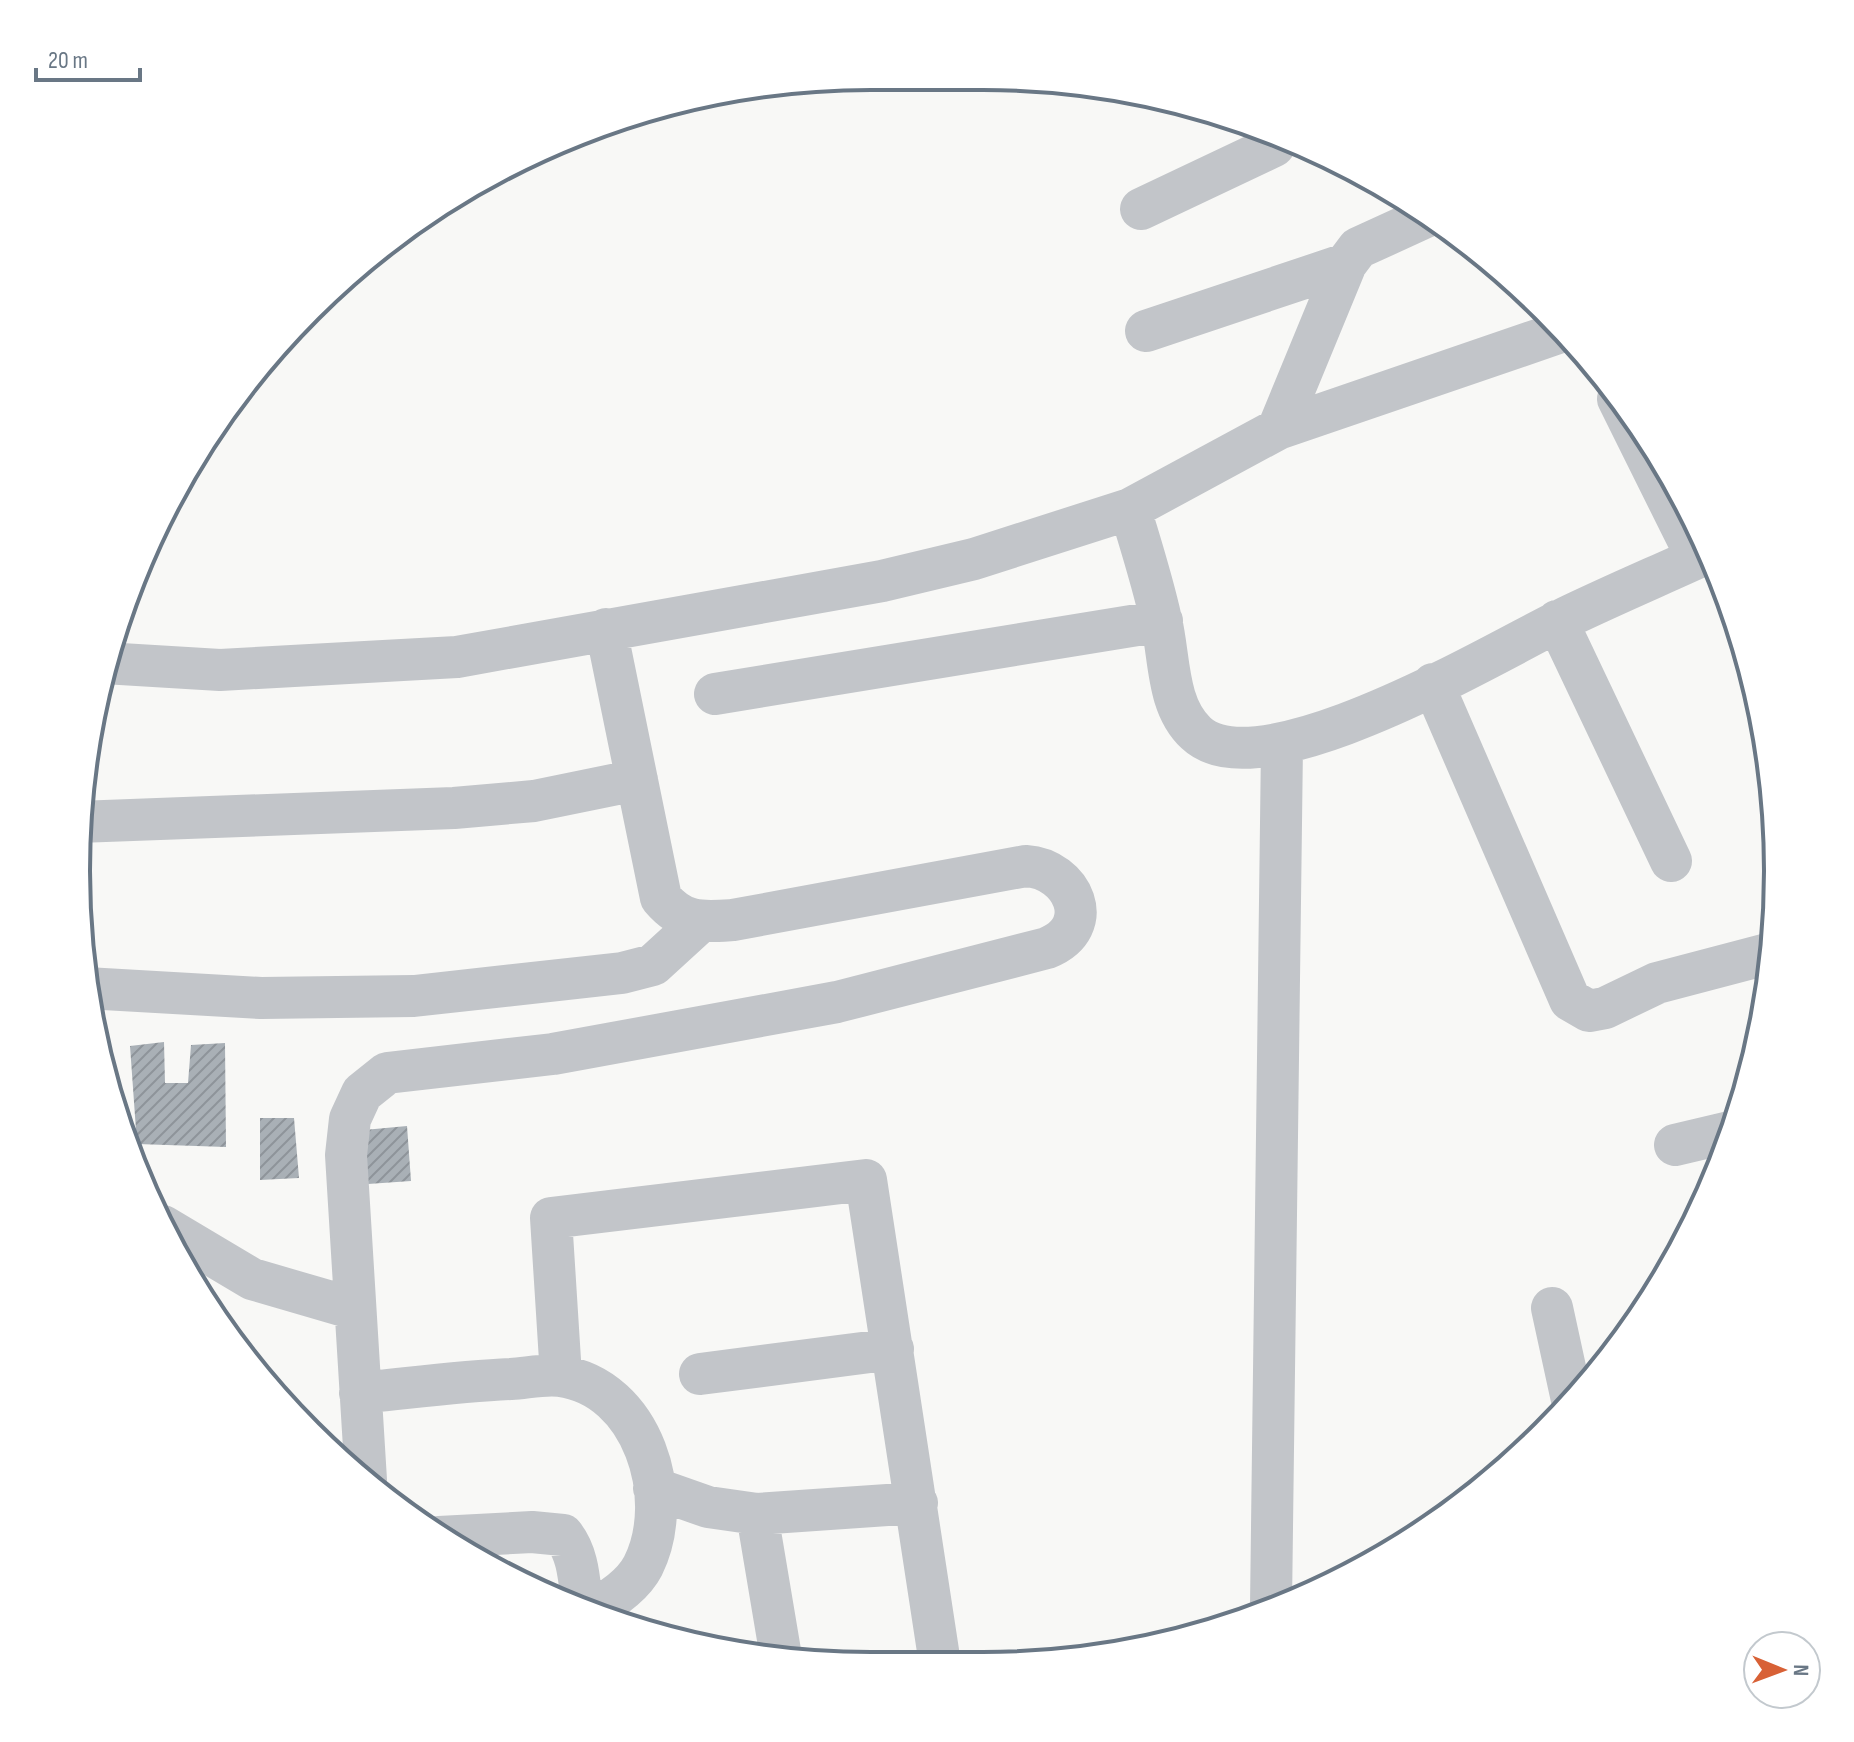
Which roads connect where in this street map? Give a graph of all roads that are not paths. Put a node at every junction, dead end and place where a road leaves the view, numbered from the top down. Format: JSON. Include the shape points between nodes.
{"nodes":[{"id":1,"x":1263,"y":142,"type":"edge"},
{"id":2,"x":1141,"y":209,"type":"dead end"},
{"id":3,"x":1416,"y":221,"type":"edge"},
{"id":4,"x":1346,"y":264,"type":"junction"},
{"id":5,"x":1146,"y":331,"type":"dead end"},
{"id":6,"x":1551,"y":336,"type":"edge"},
{"id":7,"x":1278,"y":429,"type":"junction"},
{"id":8,"x":1130,"y":509,"type":"junction"},
{"id":9,"x":1698,"y":558,"type":"edge"},
{"id":10,"x":1162,"y":621,"type":"junction"},
{"id":11,"x":1557,"y":621,"type":"junction"},
{"id":12,"x":606,"y":629,"type":"junction"},
{"id":13,"x":118,"y":664,"type":"edge"},
{"id":14,"x":1433,"y":684,"type":"junction"},
{"id":15,"x":715,"y":694,"type":"dead end"},
{"id":16,"x":1282,"y":745,"type":"junction"},
{"id":17,"x":637,"y":780,"type":"junction"},
{"id":18,"x":92,"y":821,"type":"edge"},
{"id":19,"x":1671,"y":861,"type":"dead end"},
{"id":20,"x":700,"y":922,"type":"junction"},
{"id":21,"x":1759,"y":956,"type":"edge"},
{"id":22,"x":100,"y":989,"type":"edge"},
{"id":23,"x":1718,"y":1135,"type":"edge"},
{"id":24,"x":1675,"y":1145,"type":"dead end"},
{"id":25,"x":182,"y":1237,"type":"edge"},
{"id":26,"x":1552,"y":1308,"type":"dead end"},
{"id":27,"x":355,"y":1309,"type":"junction"},
{"id":28,"x":893,"y":1349,"type":"junction"},
{"id":29,"x":700,"y":1374,"type":"dead end"},
{"id":30,"x":561,"y":1376,"type":"junction"},
{"id":31,"x":1569,"y":1387,"type":"edge"},
{"id":32,"x":360,"y":1393,"type":"junction"},
{"id":33,"x":365,"y":1465,"type":"edge"},
{"id":34,"x":654,"y":1488,"type":"junction"},
{"id":35,"x":917,"y":1503,"type":"junction"},
{"id":36,"x":757,"y":1514,"type":"junction"},
{"id":37,"x":462,"y":1536,"type":"edge"},
{"id":38,"x":583,"y":1597,"type":"edge"},
{"id":39,"x":1271,"y":1597,"type":"edge"},
{"id":40,"x":602,"y":1604,"type":"edge"},
{"id":41,"x":779,"y":1646,"type":"edge"},
{"id":42,"x":938,"y":1652,"type":"edge"}],
"edges":[{"from":1,"to":2,"type":"street"},
{"from":3,"to":4,"type":"street","via":[[1358,248]]},
{"from":4,"to":5,"type":"street"},
{"from":4,"to":7,"type":"street"},
{"from":6,"to":7,"type":"street"},
{"from":7,"to":8,"type":"street"},
{"from":8,"to":10,"type":"street"},
{"from":8,"to":12,"type":"street","via":[[974,559],[882,581]]},
{"from":9,"to":11,"type":"street"},
{"from":10,"to":15,"type":"street"},
{"from":10,"to":16,"type":"street","via":[[1174,695],[1198,735],[1244,748]]},
{"from":11,"to":14,"type":"street","via":[[1499,655]]},
{"from":11,"to":19,"type":"street"},
{"from":12,"to":13,"type":"street","via":[[457,657],[318,667]]},
{"from":12,"to":17,"type":"street"},
{"from":14,"to":16,"type":"street","via":[[1322,734]]},
{"from":14,"to":21,"type":"street","via":[[1570,1000],[1589,1011],[1605,1008],[1657,983]]},
{"from":16,"to":39,"type":"street"},
{"from":17,"to":18,"type":"street","via":[[534,801],[454,808]]},
{"from":17,"to":20,"type":"street","via":[[661,898],[674,913]]},
{"from":20,"to":22,"type":"street","via":[[653,965],[622,973],[414,996],[261,998]]},
{"from":20,"to":27,"type":"street","via":[[783,913],[1026,866],[1060,878],[1076,908],[1069,934],[1047,948],[837,1002],[553,1054],[387,1073],[362,1093],[350,1119],[346,1155]]},
{"from":23,"to":24,"type":"street"},
{"from":25,"to":27,"type":"street","via":[[252,1279]]},
{"from":26,"to":31,"type":"street"},
{"from":27,"to":32,"type":"street"},
{"from":28,"to":29,"type":"street"},
{"from":28,"to":30,"type":"street","via":[[866,1180],[551,1218]]},
{"from":28,"to":35,"type":"street"},
{"from":30,"to":32,"type":"street"},
{"from":30,"to":34,"type":"street","via":[[603,1392],[622,1407],[638,1431]]},
{"from":32,"to":33,"type":"street"},
{"from":34,"to":36,"type":"street","via":[[708,1507]]},
{"from":34,"to":40,"type":"street","via":[[653,1535],[642,1568]]},
{"from":35,"to":36,"type":"street"},
{"from":35,"to":42,"type":"street"},
{"from":36,"to":41,"type":"street"},
{"from":37,"to":38,"type":"street","via":[[563,1535],[572,1546]]}]}
